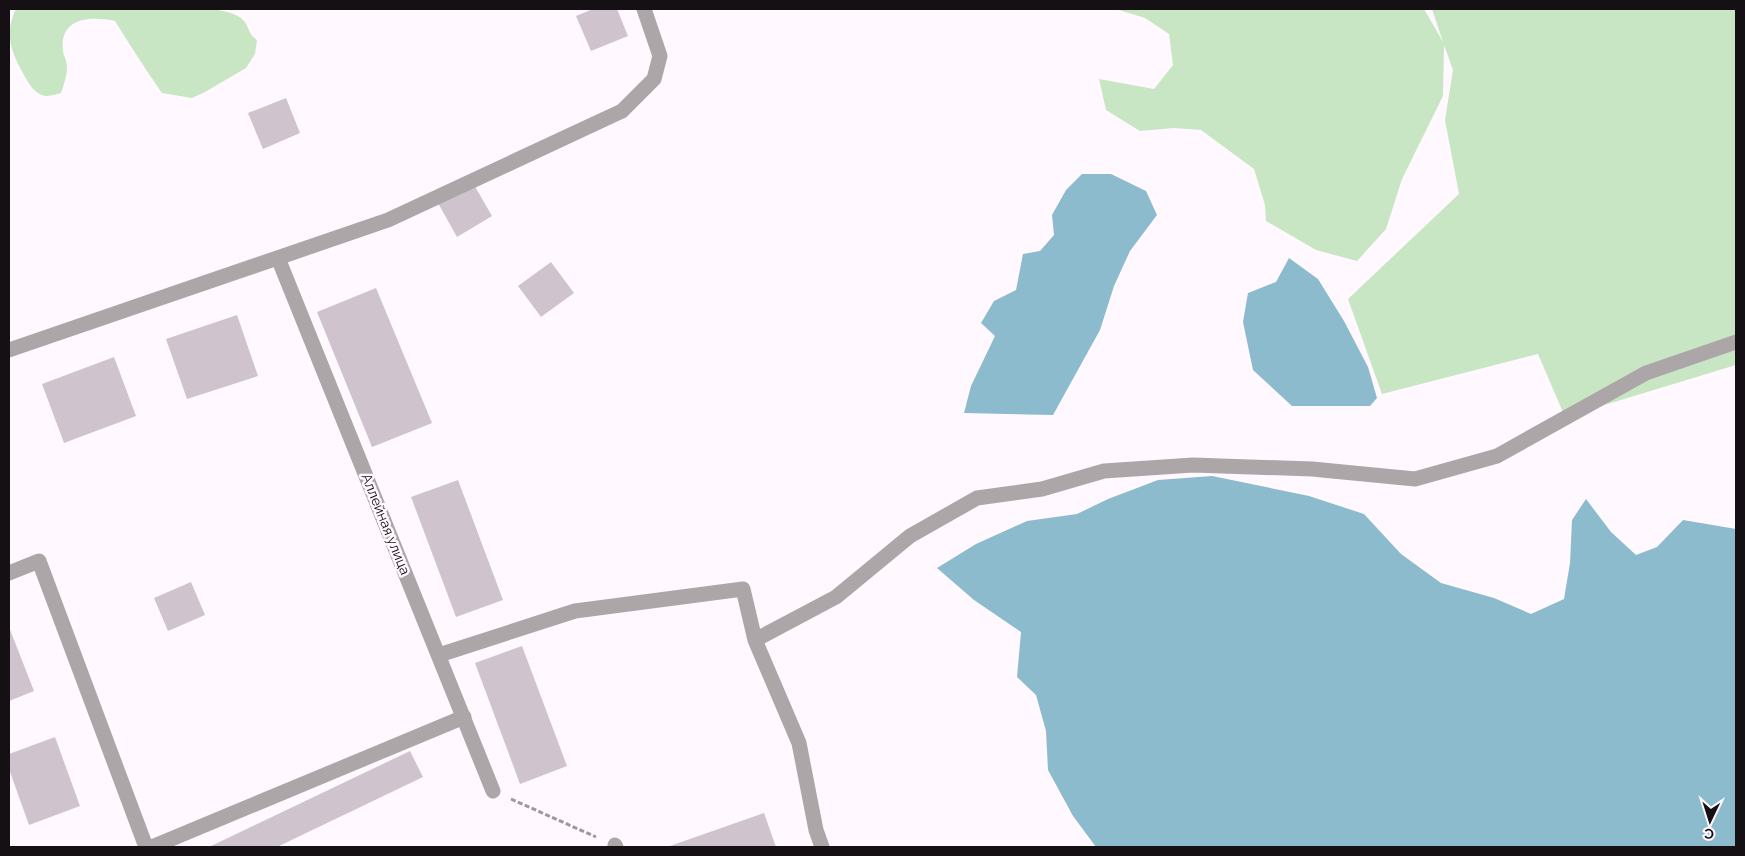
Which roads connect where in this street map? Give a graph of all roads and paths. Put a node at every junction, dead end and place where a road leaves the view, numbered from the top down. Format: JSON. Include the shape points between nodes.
{"nodes":[{"id":1,"x":644,"y":9,"type":"edge"},
{"id":2,"x":278,"y":258,"type":"junction"},
{"id":3,"x":1736,"y":342,"type":"edge"},
{"id":4,"x":9,"y":350,"type":"edge"},
{"id":5,"x":9,"y":573,"type":"edge"},
{"id":6,"x":755,"y":640,"type":"junction"},
{"id":7,"x":439,"y":655,"type":"junction"},
{"id":8,"x":464,"y":717,"type":"junction"},
{"id":9,"x":493,"y":790,"type":"joint"},
{"id":10,"x":616,"y":846,"type":"edge"},
{"id":11,"x":146,"y":847,"type":"edge"},
{"id":12,"x":152,"y":847,"type":"edge"},
{"id":13,"x":822,"y":847,"type":"edge"}],
"edges":[{"from":1,"to":2,"type":"street","via":[[660,56],[654,79],[622,111],[388,220]]},
{"from":2,"to":4,"type":"street"},
{"from":2,"to":7,"type":"street","name":"Аллейная улица"},
{"from":3,"to":6,"type":"street","via":[[1646,373],[1497,456],[1414,479],[1312,469],[1193,465],[1104,471],[1042,489],[977,498],[910,536],[836,597]]},
{"from":5,"to":11,"type":"street","via":[[38,561]]},
{"from":6,"to":7,"type":"street","via":[[743,589],[575,612]]},
{"from":6,"to":13,"type":"street","via":[[799,743]]},
{"from":7,"to":8,"type":"street","name":"Аллейная улица"},
{"from":8,"to":9,"type":"street","name":"Аллейная улица"},
{"from":8,"to":12,"type":"street"},
{"from":9,"to":10,"type":"path"}]}
